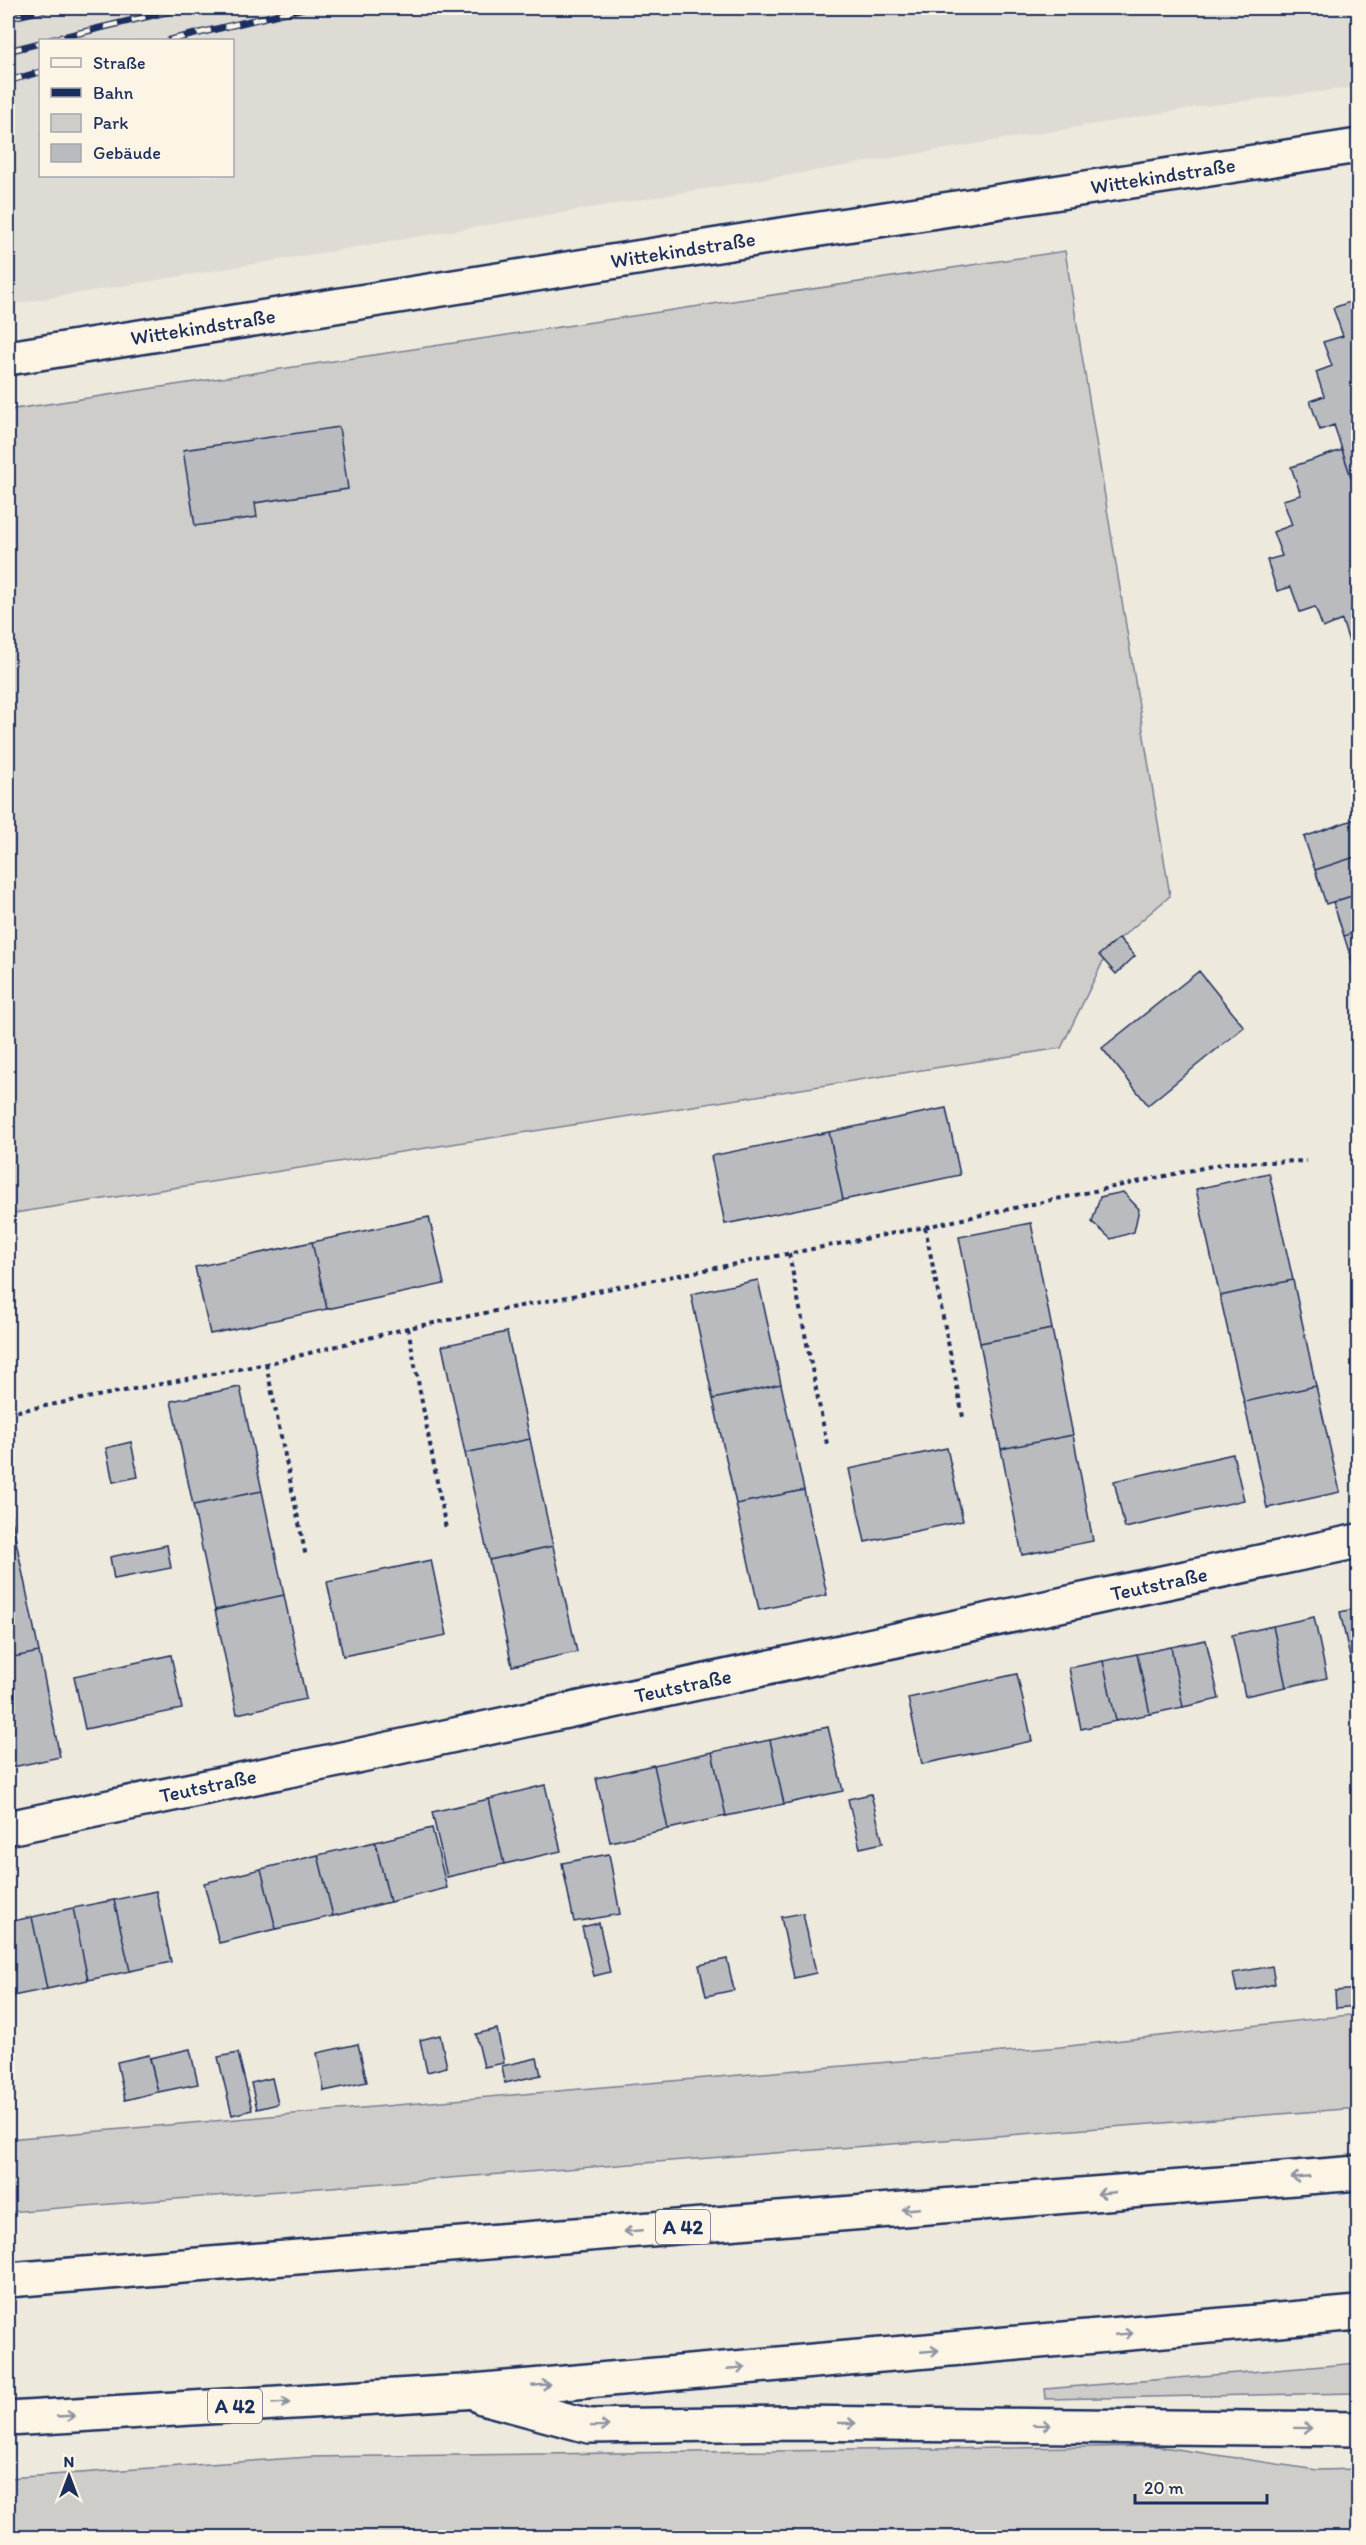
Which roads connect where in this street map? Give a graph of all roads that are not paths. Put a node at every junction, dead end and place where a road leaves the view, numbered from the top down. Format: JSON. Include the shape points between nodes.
{"nodes":[{"id":1,"x":1359,"y":146,"type":"edge"},
{"id":2,"x":8,"y":358,"type":"edge"},
{"id":3,"x":1359,"y":1540,"type":"edge"},
{"id":4,"x":8,"y":1828,"type":"edge"},
{"id":5,"x":1359,"y":2173,"type":"edge"},
{"id":6,"x":8,"y":2280,"type":"edge"},
{"id":7,"x":1359,"y":2313,"type":"edge"},
{"id":8,"x":462,"y":2392,"type":"junction"},
{"id":9,"x":8,"y":2420,"type":"edge"},
{"id":10,"x":1359,"y":2429,"type":"edge"}],
"edges":[{"from":1,"to":2,"type":"main road","name":"Wittekindstraße"},
{"from":3,"to":4,"type":"main road","name":"Teutstraße"},
{"from":5,"to":6,"type":"main road","number":"A 42","one_way":true},
{"from":8,"to":7,"type":"main road","number":"A 42","one_way":true},
{"from":9,"to":8,"type":"main road","number":"A 42","one_way":true},
{"from":8,"to":10,"type":"main road","one_way":true,"via":[[589,2427],[788,2423]]}]}
